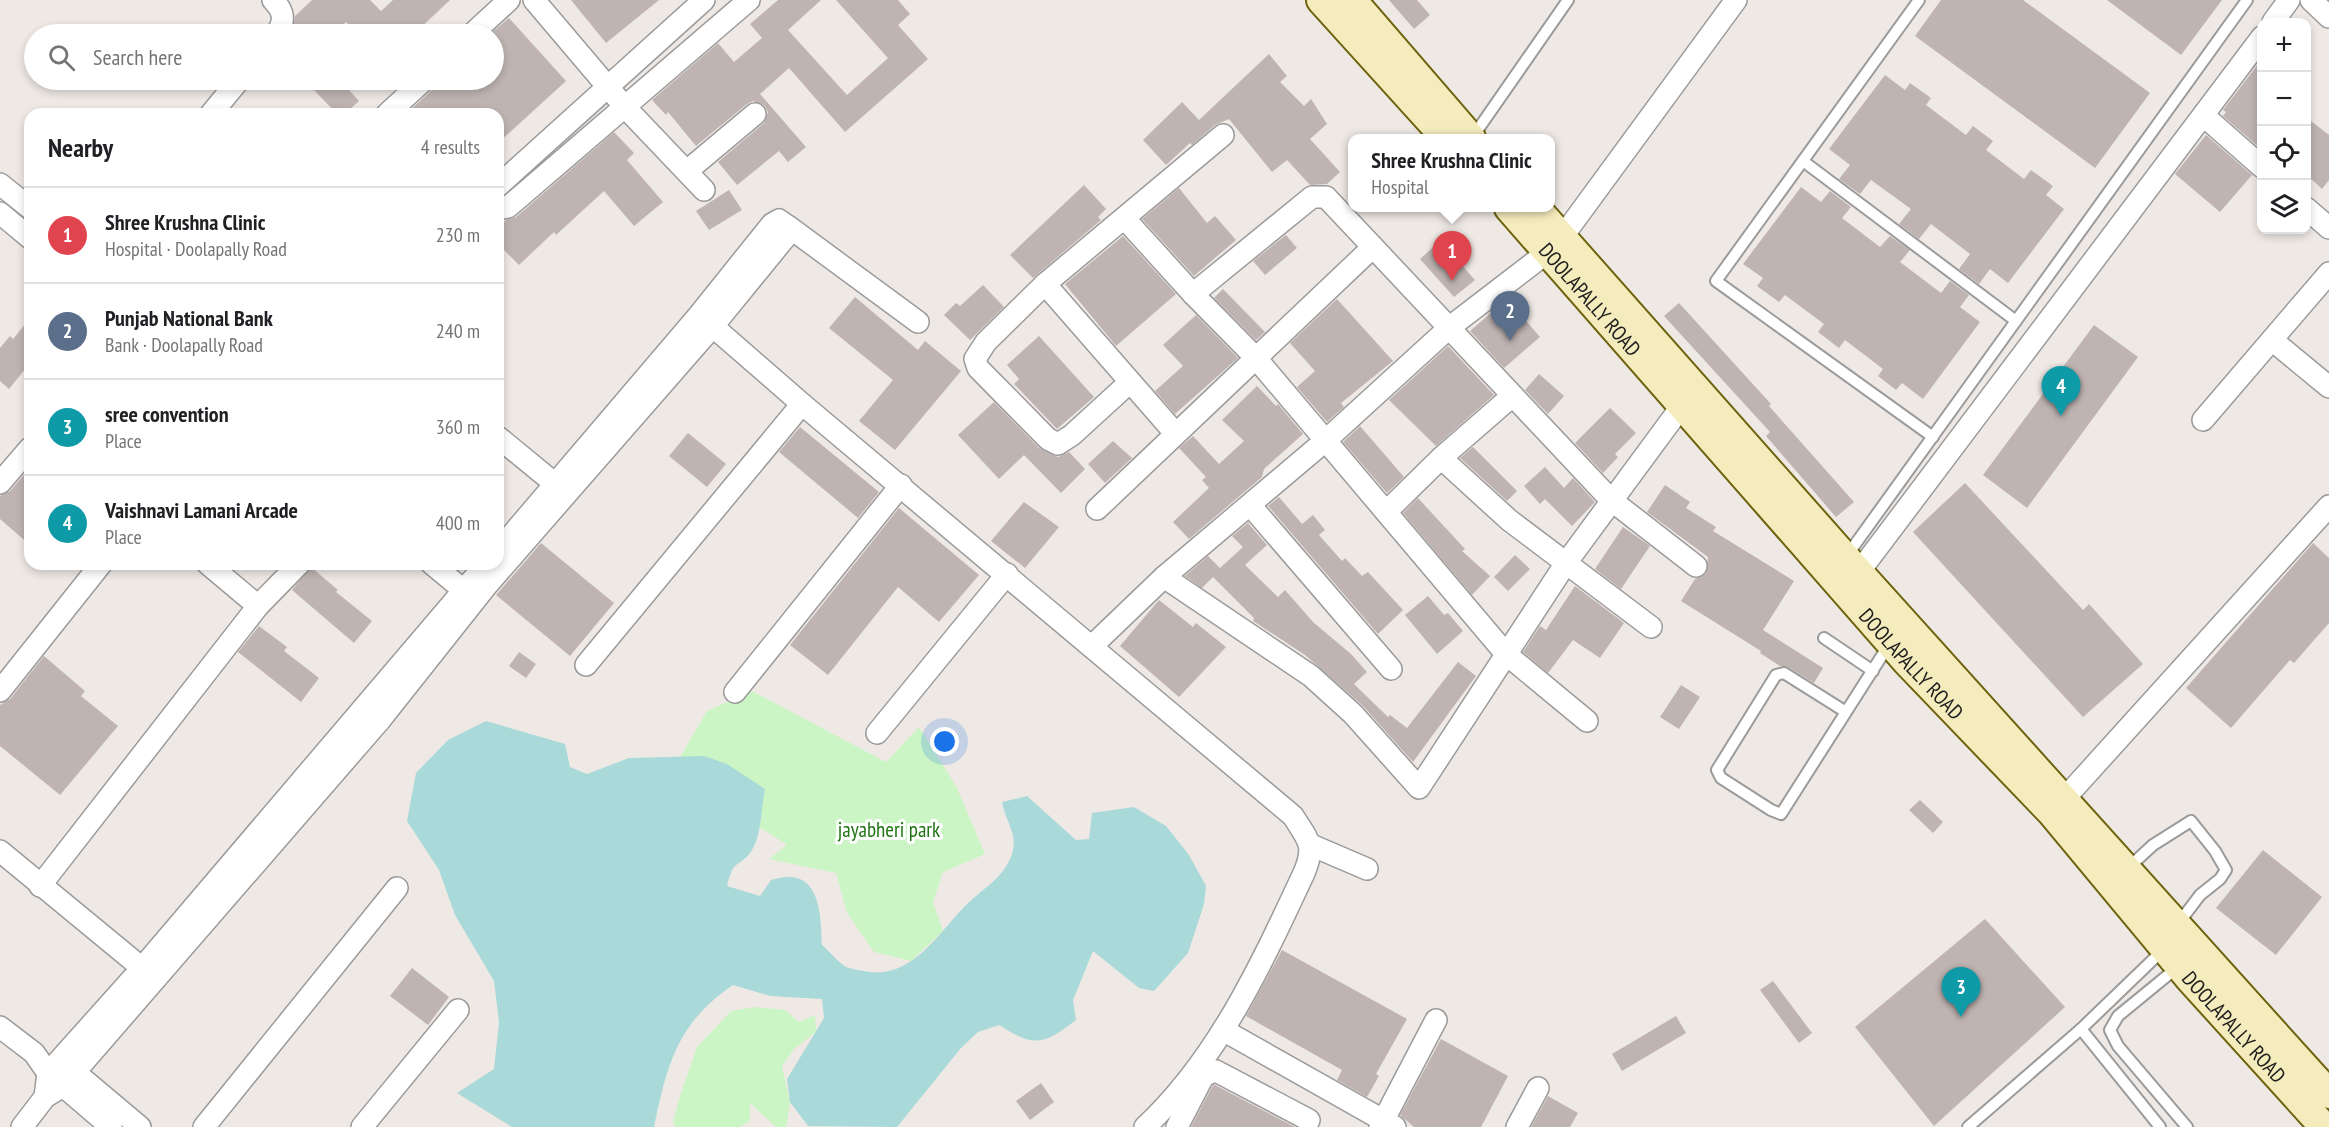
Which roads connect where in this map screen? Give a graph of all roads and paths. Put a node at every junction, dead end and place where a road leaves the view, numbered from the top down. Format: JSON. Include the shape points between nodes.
{"nodes":[{"id":1,"x":273,"y":0,"type":"edge"},
{"id":2,"x":509,"y":0,"type":"edge"},
{"id":3,"x":534,"y":0,"type":"edge"},
{"id":4,"x":704,"y":0,"type":"edge"},
{"id":5,"x":749,"y":0,"type":"edge"},
{"id":6,"x":1321,"y":0,"type":"edge"},
{"id":7,"x":1352,"y":0,"type":"edge"},
{"id":8,"x":1568,"y":0,"type":"edge"},
{"id":9,"x":1736,"y":0,"type":"edge"},
{"id":10,"x":1919,"y":0,"type":"edge"},
{"id":11,"x":2247,"y":0,"type":"edge"},
{"id":12,"x":2289,"y":0,"type":"edge"},
{"id":13,"x":2311,"y":0,"type":"edge"},
{"id":14,"x":727,"y":7,"type":"edge"},
{"id":15,"x":2329,"y":16,"type":"edge"},
{"id":16,"x":2276,"y":18,"type":"edge"},
{"id":17,"x":282,"y":24,"type":"edge"},
{"id":18,"x":483,"y":24,"type":"edge"},
{"id":19,"x":2257,"y":45,"type":"edge"},
{"id":20,"x":606,"y":86,"type":"junction"},
{"id":21,"x":231,"y":90,"type":"edge"},
{"id":22,"x":413,"y":90,"type":"edge"},
{"id":23,"x":624,"y":105,"type":"junction"},
{"id":24,"x":216,"y":108,"type":"edge"},
{"id":25,"x":394,"y":108,"type":"edge"},
{"id":26,"x":755,"y":114,"type":"dead end"},
{"id":27,"x":2204,"y":116,"type":"junction"},
{"id":28,"x":1442,"y":134,"type":"edge"},
{"id":29,"x":1469,"y":134,"type":"edge"},
{"id":30,"x":1475,"y":134,"type":"edge"},
{"id":31,"x":1223,"y":135,"type":"dead end"},
{"id":32,"x":1803,"y":161,"type":"junction"},
{"id":33,"x":2257,"y":163,"type":"edge"},
{"id":34,"x":687,"y":171,"type":"junction"},
{"id":35,"x":504,"y":180,"type":"edge"},
{"id":36,"x":0,"y":184,"type":"edge"},
{"id":37,"x":704,"y":190,"type":"dead end"},
{"id":38,"x":24,"y":203,"type":"edge"},
{"id":39,"x":504,"y":208,"type":"edge"},
{"id":40,"x":1515,"y":212,"type":"edge"},
{"id":41,"x":1539,"y":212,"type":"edge"},
{"id":42,"x":2311,"y":212,"type":"edge"},
{"id":43,"x":0,"y":213,"type":"edge"},
{"id":44,"x":1125,"y":219,"type":"junction"},
{"id":45,"x":2329,"y":228,"type":"edge"},
{"id":46,"x":24,"y":233,"type":"edge"},
{"id":47,"x":1556,"y":244,"type":"junction"},
{"id":48,"x":1373,"y":247,"type":"junction"},
{"id":49,"x":2329,"y":273,"type":"edge"},
{"id":50,"x":1045,"y":284,"type":"junction"},
{"id":51,"x":1192,"y":294,"type":"junction"},
{"id":52,"x":706,"y":320,"type":"junction"},
{"id":53,"x":2016,"y":321,"type":"junction"},
{"id":54,"x":918,"y":322,"type":"dead end"},
{"id":55,"x":1450,"y":327,"type":"junction"},
{"id":56,"x":2272,"y":340,"type":"junction"},
{"id":57,"x":1255,"y":357,"type":"junction"},
{"id":58,"x":1130,"y":382,"type":"junction"},
{"id":59,"x":2329,"y":387,"type":"edge"},
{"id":60,"x":1511,"y":397,"type":"junction"},
{"id":61,"x":802,"y":404,"type":"junction"},
{"id":62,"x":1682,"y":407,"type":"junction"},
{"id":63,"x":2203,"y":420,"type":"dead end"},
{"id":64,"x":1175,"y":433,"type":"junction"},
{"id":65,"x":1933,"y":437,"type":"junction"},
{"id":66,"x":1325,"y":441,"type":"junction"},
{"id":67,"x":504,"y":442,"type":"edge"},
{"id":68,"x":24,"y":455,"type":"edge"},
{"id":69,"x":1441,"y":458,"type":"junction"},
{"id":70,"x":0,"y":483,"type":"edge"},
{"id":71,"x":901,"y":486,"type":"junction"},
{"id":72,"x":560,"y":488,"type":"junction"},
{"id":73,"x":1611,"y":500,"type":"junction"},
{"id":74,"x":1250,"y":505,"type":"junction"},
{"id":75,"x":2329,"y":506,"type":"edge"},
{"id":76,"x":1097,"y":509,"type":"dead end"},
{"id":77,"x":1386,"y":512,"type":"junction"},
{"id":78,"x":504,"y":545,"type":"edge"},
{"id":79,"x":504,"y":549,"type":"edge"},
{"id":80,"x":1566,"y":562,"type":"junction"},
{"id":81,"x":1852,"y":564,"type":"junction"},
{"id":82,"x":1696,"y":566,"type":"dead end"},
{"id":83,"x":96,"y":570,"type":"edge"},
{"id":84,"x":215,"y":570,"type":"edge"},
{"id":85,"x":293,"y":570,"type":"edge"},
{"id":86,"x":448,"y":570,"type":"edge"},
{"id":87,"x":1007,"y":574,"type":"junction"},
{"id":88,"x":1164,"y":577,"type":"junction"},
{"id":89,"x":475,"y":580,"type":"edge"},
{"id":90,"x":258,"y":606,"type":"junction"},
{"id":91,"x":1652,"y":627,"type":"dead end"},
{"id":92,"x":1824,"y":638,"type":"dead end"},
{"id":93,"x":1890,"y":643,"type":"junction"},
{"id":94,"x":1092,"y":646,"type":"junction"},
{"id":95,"x":1506,"y":654,"type":"junction"},
{"id":96,"x":586,"y":666,"type":"dead end"},
{"id":97,"x":1391,"y":669,"type":"dead end"},
{"id":98,"x":1873,"y":671,"type":"junction"},
{"id":99,"x":0,"y":691,"type":"edge"},
{"id":100,"x":735,"y":692,"type":"dead end"},
{"id":101,"x":1846,"y":712,"type":"junction"},
{"id":102,"x":1587,"y":721,"type":"dead end"},
{"id":103,"x":877,"y":733,"type":"dead end"},
{"id":104,"x":2065,"y":798,"type":"junction"},
{"id":105,"x":1311,"y":845,"type":"junction"},
{"id":106,"x":0,"y":851,"type":"edge"},
{"id":107,"x":1367,"y":869,"type":"dead end"},
{"id":108,"x":2128,"y":869,"type":"junction"},
{"id":109,"x":40,"y":886,"type":"junction"},
{"id":110,"x":397,"y":888,"type":"dead end"},
{"id":111,"x":2174,"y":946,"type":"junction"},
{"id":112,"x":142,"y":968,"type":"junction"},
{"id":113,"x":458,"y":1010,"type":"dead end"},
{"id":114,"x":1436,"y":1020,"type":"dead end"},
{"id":115,"x":0,"y":1027,"type":"edge"},
{"id":116,"x":2081,"y":1029,"type":"junction"},
{"id":117,"x":1223,"y":1030,"type":"junction"},
{"id":118,"x":61,"y":1073,"type":"junction"},
{"id":119,"x":1538,"y":1088,"type":"dead end"},
{"id":120,"x":1326,"y":1089,"type":"junction"},
{"id":121,"x":1186,"y":1094,"type":"junction"},
{"id":122,"x":2320,"y":1113,"type":"edge"},
{"id":123,"x":1308,"y":1124,"type":"edge"},
{"id":124,"x":1386,"y":1125,"type":"edge"},
{"id":125,"x":22,"y":1127,"type":"edge"},
{"id":126,"x":111,"y":1127,"type":"edge"},
{"id":127,"x":140,"y":1127,"type":"edge"},
{"id":128,"x":204,"y":1127,"type":"edge"},
{"id":129,"x":362,"y":1127,"type":"edge"},
{"id":130,"x":1144,"y":1127,"type":"edge"},
{"id":131,"x":1177,"y":1127,"type":"edge"},
{"id":132,"x":1517,"y":1127,"type":"edge"},
{"id":133,"x":1968,"y":1127,"type":"edge"},
{"id":134,"x":2160,"y":1127,"type":"edge"},
{"id":135,"x":2187,"y":1127,"type":"edge"}],
"edges":[{"from":1,"to":17,"type":"street","via":[[283,17]]},
{"from":2,"to":18,"type":"street"},
{"from":3,"to":20,"type":"street"},
{"from":4,"to":20,"type":"street"},
{"from":5,"to":14,"type":"street"},
{"from":6,"to":28,"type":"main road"},
{"from":7,"to":29,"type":"main road"},
{"from":8,"to":30,"type":"lane"},
{"from":9,"to":47,"type":"street"},
{"from":10,"to":32,"type":"lane"},
{"from":11,"to":53,"type":"lane"},
{"from":12,"to":16,"type":"street"},
{"from":13,"to":15,"type":"street"},
{"from":14,"to":23,"type":"street"},
{"from":19,"to":27,"type":"street"},
{"from":20,"to":23,"type":"street"},
{"from":20,"to":35,"type":"street"},
{"from":21,"to":24,"type":"street"},
{"from":22,"to":25,"type":"street"},
{"from":23,"to":34,"type":"street"},
{"from":23,"to":39,"type":"street"},
{"from":26,"to":34,"type":"street"},
{"from":27,"to":33,"type":"street"},
{"from":27,"to":81,"type":"street"},
{"from":31,"to":44,"type":"street"},
{"from":32,"to":53,"type":"lane"},
{"from":32,"to":65,"type":"lane","via":[[1716,281]]},
{"from":34,"to":37,"type":"street"},
{"from":36,"to":38,"type":"street"},
{"from":40,"to":47,"type":"main road","name":"DOOLAPALLY ROAD"},
{"from":41,"to":47,"type":"main road","name":"DOOLAPALLY ROAD"},
{"from":42,"to":45,"type":"street"},
{"from":43,"to":46,"type":"street"},
{"from":44,"to":50,"type":"street"},
{"from":44,"to":51,"type":"street"},
{"from":47,"to":55,"type":"street"},
{"from":47,"to":62,"type":"main road","name":"DOOLAPALLY ROAD"},
{"from":47,"to":81,"type":"main road","name":"DOOLAPALLY ROAD"},
{"from":48,"to":51,"type":"street","via":[[1326,197],[1316,195]]},
{"from":48,"to":55,"type":"street"},
{"from":48,"to":57,"type":"street"},
{"from":49,"to":56,"type":"street"},
{"from":50,"to":58,"type":"street"},
{"from":50,"to":58,"type":"street","via":[[986,342],[975,359],[978,368],[1048,439],[1058,444]]},
{"from":51,"to":57,"type":"street"},
{"from":52,"to":54,"type":"street","via":[[779,220]]},
{"from":52,"to":61,"type":"street"},
{"from":52,"to":72,"type":"street"},
{"from":53,"to":65,"type":"lane"},
{"from":55,"to":60,"type":"street"},
{"from":55,"to":66,"type":"street"},
{"from":56,"to":59,"type":"street"},
{"from":56,"to":63,"type":"street"},
{"from":57,"to":64,"type":"street"},
{"from":57,"to":66,"type":"street"},
{"from":58,"to":64,"type":"street"},
{"from":60,"to":69,"type":"street"},
{"from":60,"to":73,"type":"street"},
{"from":61,"to":71,"type":"street"},
{"from":61,"to":96,"type":"street"},
{"from":62,"to":73,"type":"street"},
{"from":62,"to":93,"type":"main road","name":"DOOLAPALLY ROAD"},
{"from":64,"to":76,"type":"street"},
{"from":65,"to":81,"type":"lane"},
{"from":66,"to":74,"type":"street"},
{"from":66,"to":77,"type":"street"},
{"from":67,"to":72,"type":"street"},
{"from":68,"to":70,"type":"street"},
{"from":69,"to":77,"type":"street"},
{"from":69,"to":80,"type":"street","via":[[1509,520]]},
{"from":71,"to":87,"type":"street"},
{"from":71,"to":100,"type":"street"},
{"from":72,"to":78,"type":"street"},
{"from":72,"to":79,"type":"street"},
{"from":73,"to":80,"type":"street"},
{"from":73,"to":82,"type":"street"},
{"from":74,"to":88,"type":"street"},
{"from":74,"to":97,"type":"street"},
{"from":75,"to":104,"type":"street"},
{"from":77,"to":95,"type":"street"},
{"from":80,"to":91,"type":"street"},
{"from":80,"to":95,"type":"street"},
{"from":81,"to":104,"type":"main road","name":"DOOLAPALLY ROAD"},
{"from":83,"to":99,"type":"street"},
{"from":84,"to":90,"type":"street"},
{"from":85,"to":90,"type":"street"},
{"from":86,"to":89,"type":"street"},
{"from":87,"to":94,"type":"street"},
{"from":87,"to":103,"type":"street"},
{"from":88,"to":94,"type":"street"},
{"from":88,"to":95,"type":"street","via":[[1311,676],[1353,714],[1419,788]]},
{"from":89,"to":112,"type":"street"},
{"from":89,"to":118,"type":"street","via":[[380,720]]},
{"from":90,"to":109,"type":"street"},
{"from":92,"to":98,"type":"lane"},
{"from":93,"to":98,"type":"lane"},
{"from":93,"to":111,"type":"main road","name":"DOOLAPALLY ROAD"},
{"from":94,"to":105,"type":"street","via":[[1293,816]]},
{"from":95,"to":102,"type":"street"},
{"from":98,"to":101,"type":"lane"},
{"from":101,"to":101,"type":"lane","via":[[1781,814],[1721,778],[1717,770],[1776,675],[1784,673]]},
{"from":104,"to":108,"type":"main road","name":"DOOLAPALLY ROAD"},
{"from":105,"to":107,"type":"street"},
{"from":105,"to":117,"type":"street","via":[[1311,856],[1299,884]]},
{"from":106,"to":109,"type":"street"},
{"from":108,"to":111,"type":"main road","name":"DOOLAPALLY ROAD"},
{"from":108,"to":111,"type":"lane","via":[[2153,845],[2191,821],[2226,870],[2199,895]]},
{"from":109,"to":112,"type":"street"},
{"from":110,"to":128,"type":"street"},
{"from":111,"to":116,"type":"lane"},
{"from":111,"to":122,"type":"main road","name":"DOOLAPALLY ROAD"},
{"from":111,"to":122,"type":"main road","name":"DOOLAPALLY ROAD"},
{"from":111,"to":135,"type":"lane","via":[[2110,1029],[2118,1046]]},
{"from":112,"to":118,"type":"street"},
{"from":113,"to":129,"type":"street"},
{"from":114,"to":124,"type":"street"},
{"from":115,"to":118,"type":"street"},
{"from":116,"to":133,"type":"lane"},
{"from":116,"to":134,"type":"lane"},
{"from":117,"to":120,"type":"street"},
{"from":117,"to":121,"type":"street"},
{"from":118,"to":125,"type":"street"},
{"from":118,"to":126,"type":"street"},
{"from":118,"to":127,"type":"street"},
{"from":119,"to":132,"type":"street"},
{"from":120,"to":123,"type":"street"},
{"from":120,"to":124,"type":"street"},
{"from":121,"to":123,"type":"street","via":[[1209,1071],[1216,1071]]},
{"from":121,"to":130,"type":"street"},
{"from":121,"to":131,"type":"street"}]}
